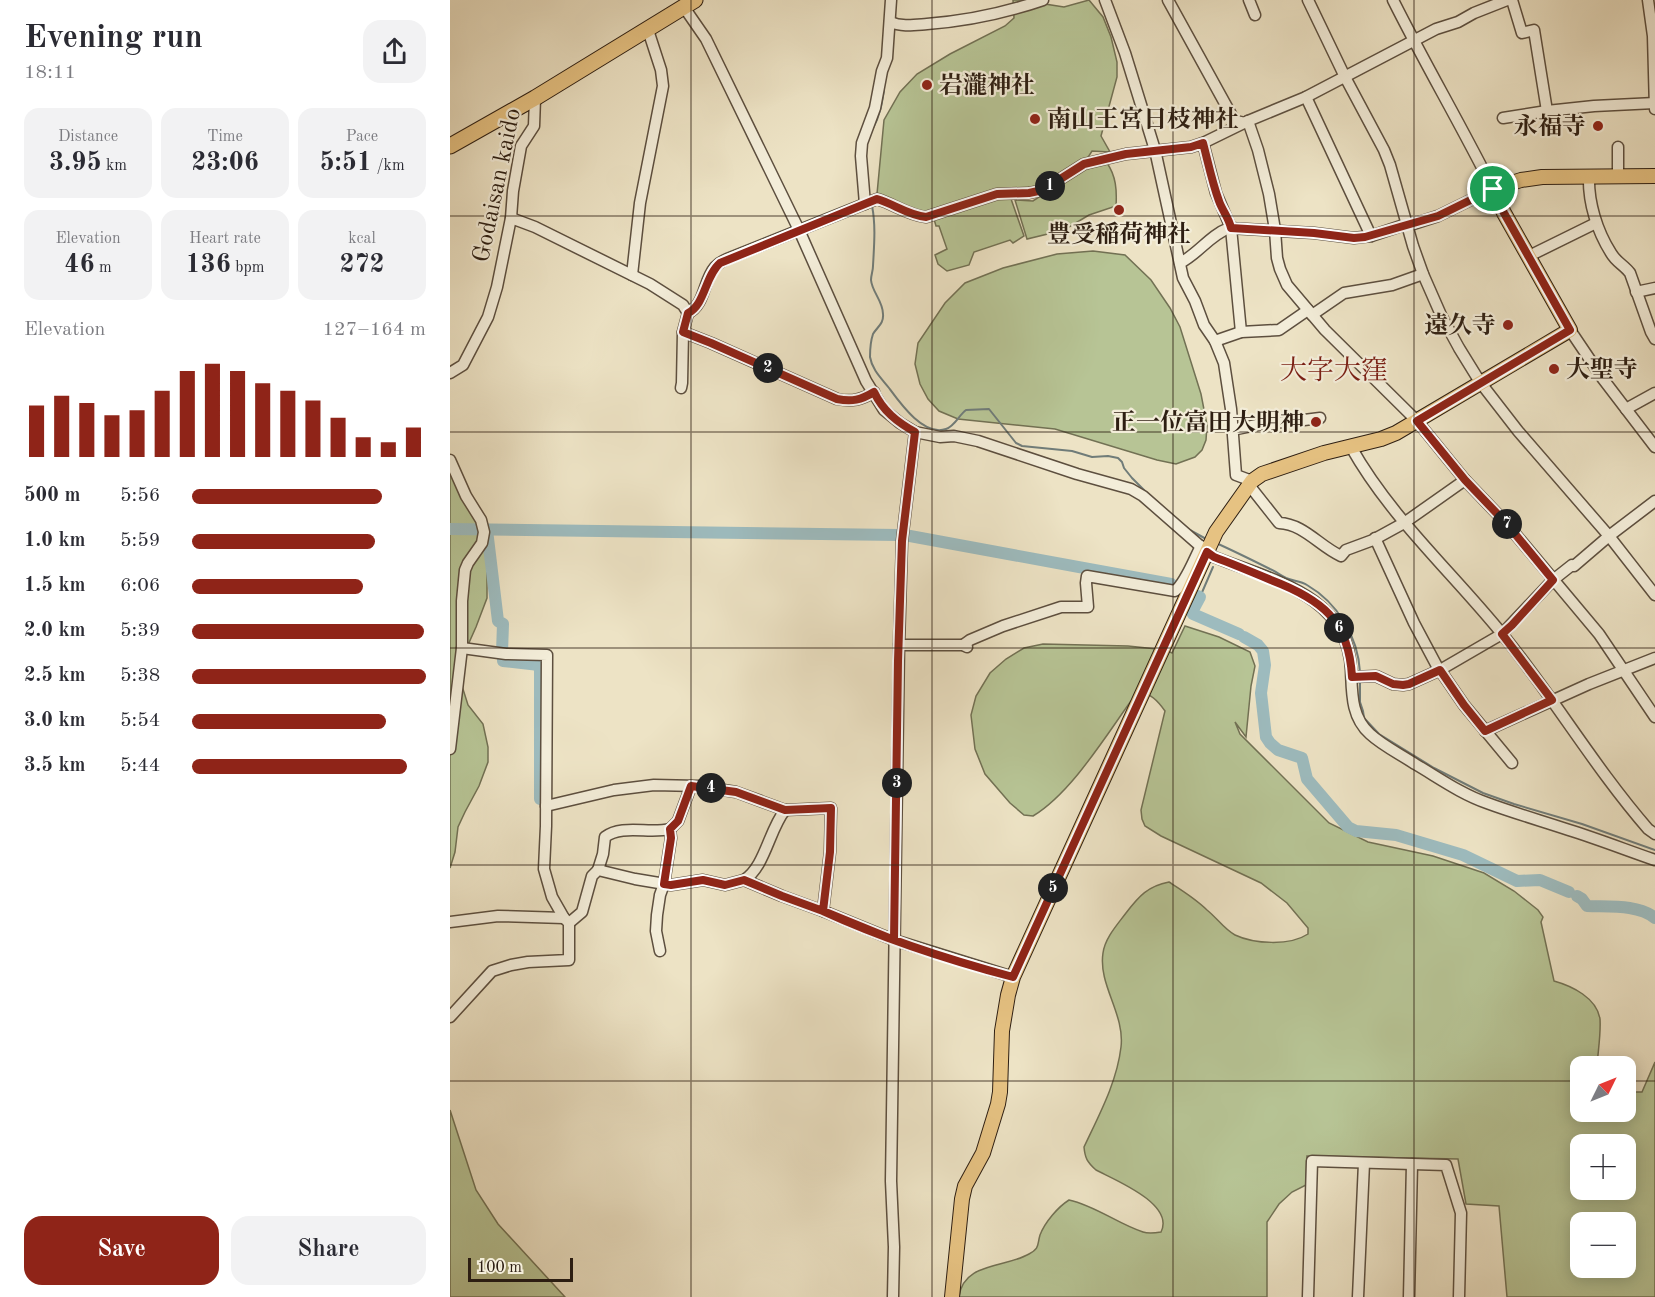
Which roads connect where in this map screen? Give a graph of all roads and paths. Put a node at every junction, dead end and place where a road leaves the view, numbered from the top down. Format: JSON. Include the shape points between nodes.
{"nodes":[{"id":1,"x":891,"y":0,"type":"edge"},
{"id":2,"x":1042,"y":0,"type":"edge"},
{"id":3,"x":1104,"y":0,"type":"edge"},
{"id":4,"x":1168,"y":0,"type":"edge"},
{"id":5,"x":1249,"y":0,"type":"edge"},
{"id":6,"x":1308,"y":0,"type":"edge"},
{"id":7,"x":1393,"y":0,"type":"edge"},
{"id":8,"x":1507,"y":0,"type":"edge"},
{"id":9,"x":1512,"y":0,"type":"edge"},
{"id":10,"x":1648,"y":0,"type":"edge"},
{"id":11,"x":692,"y":6,"type":"edge"},
{"id":12,"x":1255,"y":15,"type":"dead end"},
{"id":13,"x":890,"y":22,"type":"junction"},
{"id":14,"x":648,"y":30,"type":"junction"},
{"id":15,"x":1413,"y":41,"type":"junction"},
{"id":16,"x":1345,"y":77,"type":"junction"},
{"id":17,"x":1306,"y":97,"type":"junction"},
{"id":18,"x":535,"y":98,"type":"junction"},
{"id":19,"x":1654,"y":103,"type":"edge"},
{"id":20,"x":1655,"y":109,"type":"edge"},
{"id":21,"x":1547,"y":111,"type":"junction"},
{"id":22,"x":1503,"y":118,"type":"dead end"},
{"id":23,"x":1247,"y":122,"type":"junction"},
{"id":24,"x":1203,"y":143,"type":"junction"},
{"id":25,"x":450,"y":146,"type":"edge"},
{"id":26,"x":1618,"y":147,"type":"dead end"},
{"id":27,"x":1155,"y":150,"type":"junction"},
{"id":28,"x":1589,"y":176,"type":"junction"},
{"id":29,"x":1618,"y":176,"type":"junction"},
{"id":30,"x":1655,"y":176,"type":"edge"},
{"id":31,"x":1493,"y":189,"type":"junction"},
{"id":32,"x":869,"y":202,"type":"junction"},
{"id":33,"x":511,"y":218,"type":"junction"},
{"id":34,"x":1596,"y":224,"type":"junction"},
{"id":35,"x":1407,"y":225,"type":"junction"},
{"id":36,"x":1231,"y":228,"type":"junction"},
{"id":37,"x":799,"y":230,"type":"junction"},
{"id":38,"x":1275,"y":230,"type":"junction"},
{"id":39,"x":1371,"y":236,"type":"junction"},
{"id":40,"x":1528,"y":256,"type":"junction"},
{"id":41,"x":1180,"y":263,"type":"junction"},
{"id":42,"x":1423,"y":274,"type":"junction"},
{"id":43,"x":632,"y":275,"type":"junction"},
{"id":44,"x":1655,"y":288,"type":"edge"},
{"id":45,"x":1636,"y":292,"type":"junction"},
{"id":46,"x":688,"y":313,"type":"junction"},
{"id":47,"x":1310,"y":313,"type":"junction"},
{"id":48,"x":1570,"y":330,"type":"junction"},
{"id":49,"x":683,"y":332,"type":"junction"},
{"id":50,"x":1241,"y":332,"type":"junction"},
{"id":51,"x":1655,"y":339,"type":"edge"},
{"id":52,"x":1215,"y":341,"type":"junction"},
{"id":53,"x":450,"y":373,"type":"edge"},
{"id":54,"x":1480,"y":382,"type":"junction"},
{"id":55,"x":681,"y":388,"type":"dead end"},
{"id":56,"x":874,"y":392,"type":"junction"},
{"id":57,"x":1655,"y":393,"type":"edge"},
{"id":58,"x":1626,"y":409,"type":"junction"},
{"id":59,"x":1320,"y":418,"type":"dead end"},
{"id":60,"x":1417,"y":421,"type":"junction"},
{"id":61,"x":1233,"y":430,"type":"junction"},
{"id":62,"x":915,"y":432,"type":"junction"},
{"id":63,"x":1351,"y":447,"type":"junction"},
{"id":64,"x":1655,"y":447,"type":"edge"},
{"id":65,"x":450,"y":460,"type":"edge"},
{"id":66,"x":1465,"y":480,"type":"junction"},
{"id":67,"x":1251,"y":483,"type":"junction"},
{"id":68,"x":1655,"y":501,"type":"edge"},
{"id":69,"x":1404,"y":523,"type":"junction"},
{"id":70,"x":1609,"y":536,"type":"junction"},
{"id":71,"x":1375,"y":538,"type":"junction"},
{"id":72,"x":1205,"y":548,"type":"junction"},
{"id":73,"x":1553,"y":580,"type":"junction"},
{"id":74,"x":1655,"y":595,"type":"edge"},
{"id":75,"x":1502,"y":634,"type":"junction"},
{"id":76,"x":899,"y":645,"type":"junction"},
{"id":77,"x":462,"y":648,"type":"junction"},
{"id":78,"x":1655,"y":658,"type":"edge"},
{"id":79,"x":1440,"y":670,"type":"junction"},
{"id":80,"x":1624,"y":671,"type":"junction"},
{"id":81,"x":1357,"y":677,"type":"junction"},
{"id":82,"x":1552,"y":700,"type":"junction"},
{"id":83,"x":1655,"y":717,"type":"edge"},
{"id":84,"x":1485,"y":731,"type":"junction"},
{"id":85,"x":450,"y":749,"type":"edge"},
{"id":86,"x":1512,"y":763,"type":"dead end"},
{"id":87,"x":691,"y":786,"type":"junction"},
{"id":88,"x":546,"y":806,"type":"junction"},
{"id":89,"x":785,"y":810,"type":"junction"},
{"id":90,"x":670,"y":829,"type":"junction"},
{"id":91,"x":1655,"y":834,"type":"edge"},
{"id":92,"x":1655,"y":860,"type":"edge"},
{"id":93,"x":598,"y":870,"type":"junction"},
{"id":94,"x":744,"y":880,"type":"junction"},
{"id":95,"x":664,"y":884,"type":"junction"},
{"id":96,"x":823,"y":911,"type":"junction"},
{"id":97,"x":566,"y":920,"type":"junction"},
{"id":98,"x":450,"y":922,"type":"edge"},
{"id":99,"x":894,"y":940,"type":"junction"},
{"id":100,"x":660,"y":951,"type":"dead end"},
{"id":101,"x":1013,"y":977,"type":"junction"},
{"id":102,"x":450,"y":1017,"type":"edge"},
{"id":103,"x":1364,"y":1163,"type":"junction"},
{"id":104,"x":1412,"y":1164,"type":"junction"},
{"id":105,"x":893,"y":1297,"type":"edge"},
{"id":106,"x":952,"y":1297,"type":"edge"},
{"id":107,"x":1308,"y":1297,"type":"edge"},
{"id":108,"x":1358,"y":1297,"type":"edge"},
{"id":109,"x":1409,"y":1297,"type":"edge"},
{"id":110,"x":1459,"y":1297,"type":"edge"}],
"edges":[{"from":1,"to":13,"type":"street"},
{"from":2,"to":13,"type":"street","via":[[954,22]]},
{"from":3,"to":27,"type":"street"},
{"from":4,"to":23,"type":"street","via":[[1233,118]]},
{"from":5,"to":12,"type":"street"},
{"from":6,"to":16,"type":"street"},
{"from":7,"to":15,"type":"street"},
{"from":8,"to":15,"type":"street"},
{"from":9,"to":21,"type":"street","via":[[1522,33],[1534,30]]},
{"from":10,"to":19,"type":"street"},
{"from":11,"to":14,"type":"highway"},
{"from":11,"to":37,"type":"street"},
{"from":13,"to":32,"type":"street","via":[[878,100],[862,142]]},
{"from":14,"to":18,"type":"highway"},
{"from":14,"to":43,"type":"street","via":[[663,86],[640,203]]},
{"from":15,"to":16,"type":"street"},
{"from":15,"to":31,"type":"street"},
{"from":16,"to":17,"type":"street"},
{"from":16,"to":35,"type":"street","via":[[1384,150]]},
{"from":17,"to":23,"type":"street"},
{"from":17,"to":39,"type":"street"},
{"from":18,"to":25,"type":"highway"},
{"from":18,"to":33,"type":"street","name":"Godaisan kaido","via":[[534,126],[521,146]]},
{"from":19,"to":20,"type":"street"},
{"from":19,"to":21,"type":"street"},
{"from":21,"to":22,"type":"street"},
{"from":23,"to":24,"type":"street"},
{"from":23,"to":38,"type":"street","via":[[1263,168]]},
{"from":24,"to":27,"type":"street"},
{"from":24,"to":36,"type":"street","via":[[1216,193]]},
{"from":26,"to":29,"type":"street"},
{"from":27,"to":32,"type":"street","via":[[1084,164],[1043,190],[997,194],[926,217],[886,202]]},
{"from":27,"to":41,"type":"street"},
{"from":28,"to":29,"type":"main road"},
{"from":28,"to":31,"type":"main road","via":[[1542,177]]},
{"from":28,"to":34,"type":"street"},
{"from":29,"to":30,"type":"main road"},
{"from":31,"to":35,"type":"street","via":[[1438,216]]},
{"from":31,"to":40,"type":"main road"},
{"from":32,"to":37,"type":"street"},
{"from":33,"to":43,"type":"street"},
{"from":33,"to":53,"type":"street","name":"Godaisan kaido","via":[[488,317],[464,365]]},
{"from":34,"to":40,"type":"street"},
{"from":34,"to":45,"type":"street","via":[[1611,255],[1630,273]]},
{"from":35,"to":39,"type":"street"},
{"from":35,"to":42,"type":"street"},
{"from":36,"to":38,"type":"street"},
{"from":36,"to":41,"type":"street","via":[[1218,233]]},
{"from":36,"to":50,"type":"street"},
{"from":37,"to":46,"type":"street","via":[[720,263]]},
{"from":37,"to":56,"type":"street"},
{"from":38,"to":39,"type":"street","via":[[1354,238]]},
{"from":38,"to":47,"type":"street","via":[[1280,269],[1287,285]]},
{"from":40,"to":48,"type":"main road"},
{"from":41,"to":52,"type":"street","via":[[1204,325]]},
{"from":42,"to":47,"type":"street","via":[[1392,285],[1344,293]]},
{"from":42,"to":54,"type":"street","via":[[1441,315]]},
{"from":43,"to":46,"type":"street","via":[[683,305]]},
{"from":44,"to":45,"type":"street"},
{"from":45,"to":51,"type":"street"},
{"from":46,"to":49,"type":"street"},
{"from":47,"to":50,"type":"street","via":[[1279,330]]},
{"from":47,"to":60,"type":"street"},
{"from":48,"to":54,"type":"main road"},
{"from":48,"to":58,"type":"street"},
{"from":49,"to":55,"type":"street"},
{"from":49,"to":56,"type":"street","via":[[837,399],[853,401]]},
{"from":50,"to":52,"type":"street"},
{"from":52,"to":61,"type":"street","via":[[1224,363]]},
{"from":54,"to":60,"type":"main road"},
{"from":54,"to":70,"type":"street"},
{"from":56,"to":62,"type":"street","via":[[889,415]]},
{"from":57,"to":58,"type":"street"},
{"from":58,"to":64,"type":"street"},
{"from":59,"to":61,"type":"street"},
{"from":60,"to":63,"type":"main road","via":[[1381,439]]},
{"from":60,"to":66,"type":"street"},
{"from":61,"to":67,"type":"street","via":[[1236,475]]},
{"from":62,"to":72,"type":"street","via":[[978,441],[1131,489]]},
{"from":62,"to":76,"type":"street","via":[[902,541]]},
{"from":63,"to":67,"type":"main road","via":[[1272,469]]},
{"from":63,"to":69,"type":"street"},
{"from":65,"to":77,"type":"street","via":[[483,529],[482,543],[465,570]]},
{"from":66,"to":69,"type":"street"},
{"from":66,"to":73,"type":"street"},
{"from":67,"to":71,"type":"street","via":[[1279,524],[1303,530],[1331,552],[1341,556]]},
{"from":67,"to":72,"type":"main road"},
{"from":68,"to":70,"type":"street"},
{"from":69,"to":71,"type":"street"},
{"from":69,"to":75,"type":"street"},
{"from":70,"to":73,"type":"street"},
{"from":70,"to":74,"type":"street"},
{"from":71,"to":79,"type":"street"},
{"from":72,"to":76,"type":"street","via":[[1175,591],[1087,576],[1088,606],[1060,607],[997,629],[964,646]]},
{"from":72,"to":81,"type":"street","via":[[1214,557],[1293,588],[1323,607],[1338,627]]},
{"from":72,"to":101,"type":"main road"},
{"from":73,"to":75,"type":"street"},
{"from":73,"to":80,"type":"street","via":[[1599,634]]},
{"from":75,"to":79,"type":"street"},
{"from":75,"to":82,"type":"street"},
{"from":76,"to":99,"type":"street"},
{"from":77,"to":85,"type":"street"},
{"from":77,"to":88,"type":"street","via":[[547,655]]},
{"from":78,"to":80,"type":"street"},
{"from":79,"to":81,"type":"street","via":[[1403,685],[1376,676]]},
{"from":79,"to":84,"type":"street"},
{"from":80,"to":82,"type":"street"},
{"from":80,"to":83,"type":"street"},
{"from":81,"to":92,"type":"street","via":[[1354,707],[1365,729],[1454,788],[1486,803]]},
{"from":82,"to":84,"type":"street"},
{"from":82,"to":91,"type":"street","via":[[1612,785]]},
{"from":84,"to":86,"type":"street"},
{"from":87,"to":88,"type":"street","via":[[640,786]]},
{"from":87,"to":89,"type":"street","via":[[736,792]]},
{"from":87,"to":90,"type":"street","via":[[678,821]]},
{"from":88,"to":97,"type":"street","via":[[544,869],[552,897]]},
{"from":89,"to":94,"type":"street","via":[[757,867]]},
{"from":89,"to":96,"type":"street","via":[[831,808]]},
{"from":90,"to":93,"type":"street","via":[[621,831],[604,837]]},
{"from":90,"to":95,"type":"street"},
{"from":93,"to":95,"type":"street"},
{"from":93,"to":97,"type":"street","via":[[592,876],[582,912]]},
{"from":94,"to":95,"type":"street","via":[[725,885],[703,880]]},
{"from":94,"to":96,"type":"street"},
{"from":95,"to":100,"type":"street","via":[[656,923]]},
{"from":96,"to":99,"type":"street"},
{"from":97,"to":98,"type":"street","via":[[498,916]]},
{"from":97,"to":102,"type":"street","via":[[569,960],[528,962],[492,971]]},
{"from":99,"to":101,"type":"street"},
{"from":99,"to":105,"type":"street"},
{"from":101,"to":106,"type":"main road","via":[[1002,1031],[998,1104],[983,1153],[965,1186]]},
{"from":103,"to":104,"type":"street"},
{"from":103,"to":107,"type":"street","via":[[1312,1161]]},
{"from":103,"to":108,"type":"street"},
{"from":104,"to":109,"type":"street"},
{"from":104,"to":110,"type":"street","via":[[1446,1165],[1461,1213]]}]}
